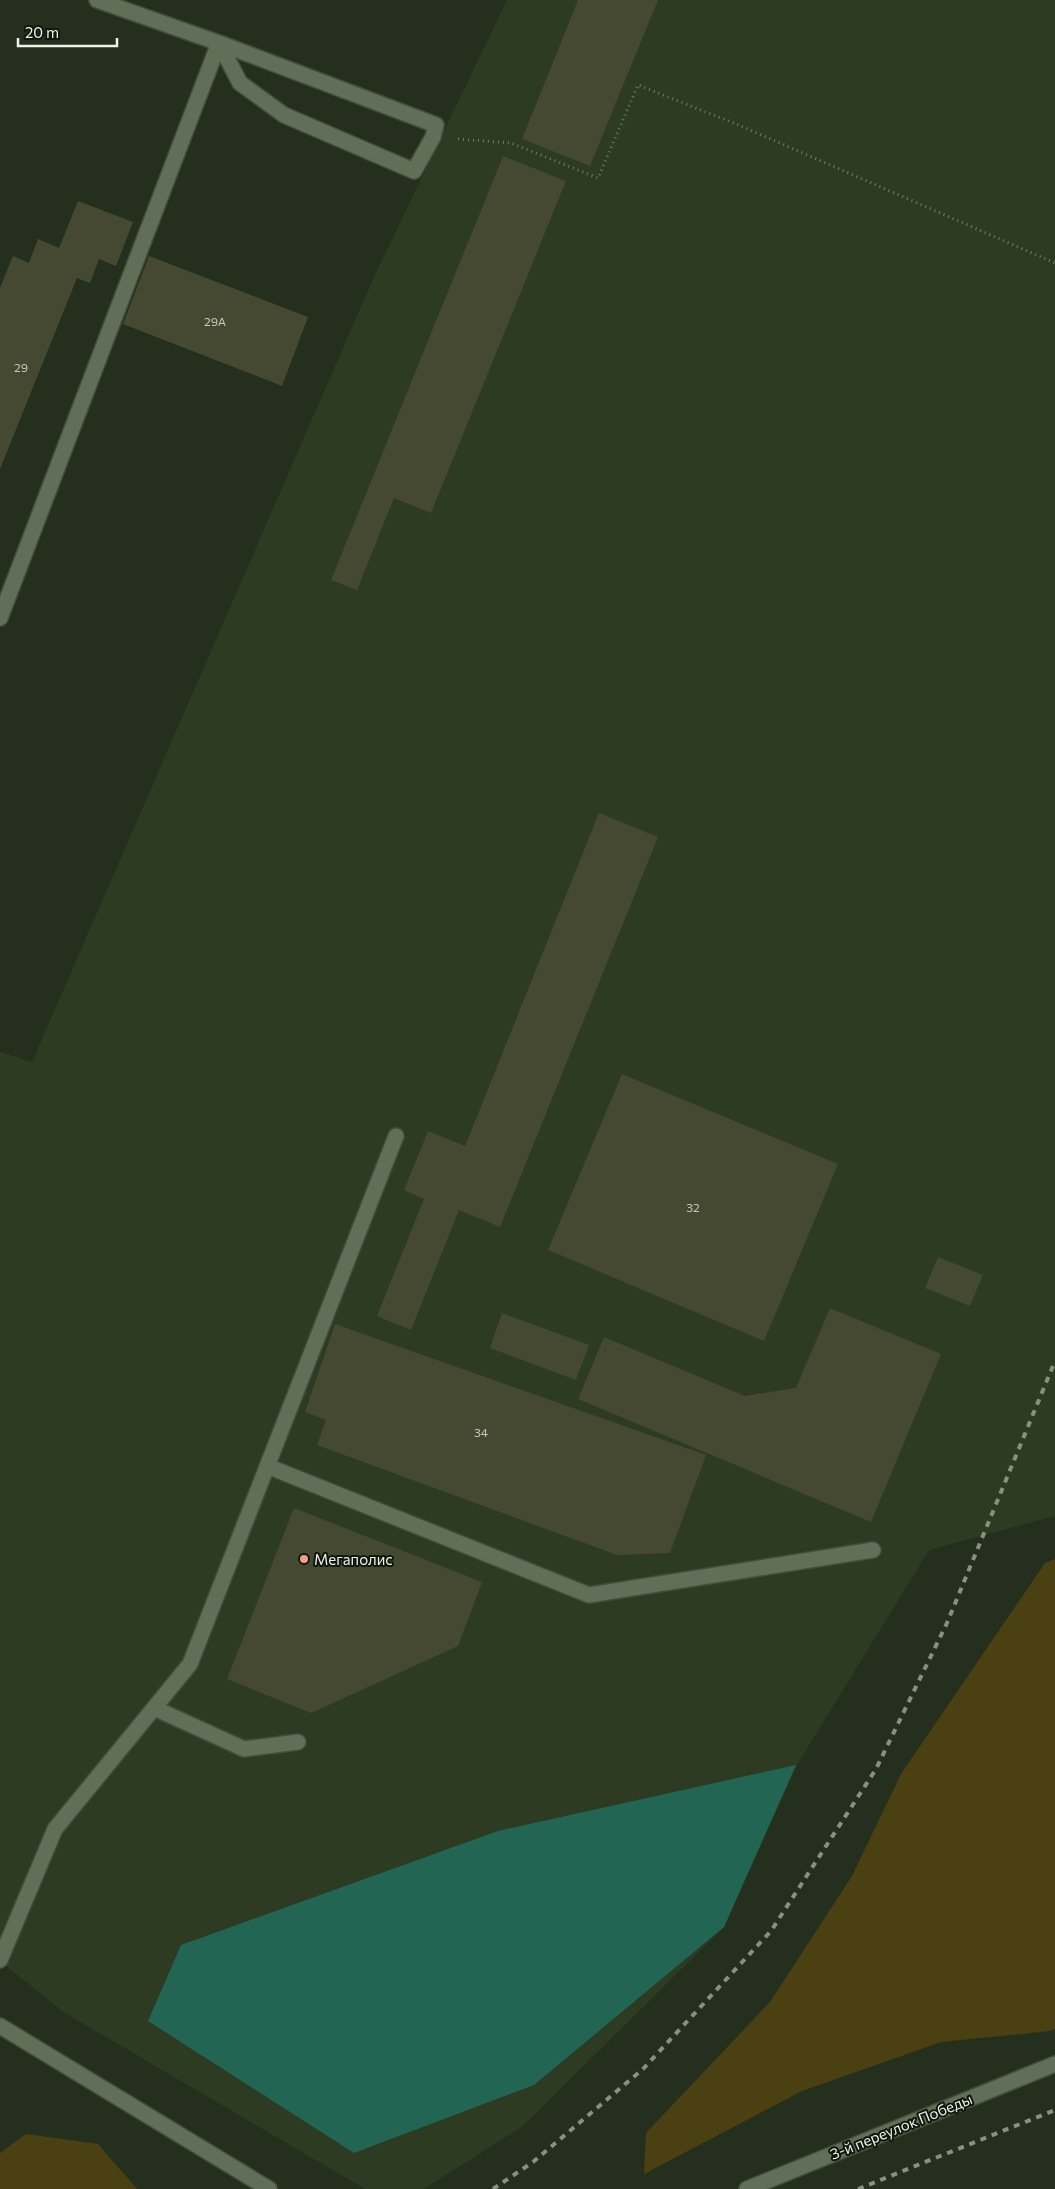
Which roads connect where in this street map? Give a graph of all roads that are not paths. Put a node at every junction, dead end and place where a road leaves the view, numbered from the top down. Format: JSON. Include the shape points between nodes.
{"nodes":[{"id":1,"x":97,"y":0,"type":"edge"},
{"id":2,"x":219,"y":43,"type":"junction"},
{"id":3,"x":0,"y":618,"type":"edge"},
{"id":4,"x":396,"y":1136,"type":"dead end"},
{"id":5,"x":267,"y":1466,"type":"junction"},
{"id":6,"x":873,"y":1550,"type":"dead end"},
{"id":7,"x":154,"y":1708,"type":"junction"},
{"id":8,"x":298,"y":1742,"type":"dead end"},
{"id":9,"x":0,"y":1960,"type":"edge"},
{"id":10,"x":0,"y":2026,"type":"edge"},
{"id":11,"x":1055,"y":2064,"type":"edge"},
{"id":12,"x":269,"y":2189,"type":"edge"},
{"id":13,"x":747,"y":2189,"type":"edge"}],
"edges":[{"from":1,"to":2,"type":"street"},
{"from":2,"to":2,"type":"street","via":[[436,125],[414,171],[284,115],[240,83]]},
{"from":2,"to":3,"type":"street"},
{"from":4,"to":5,"type":"street"},
{"from":5,"to":6,"type":"street","via":[[589,1595]]},
{"from":5,"to":7,"type":"street","via":[[190,1664]]},
{"from":7,"to":8,"type":"street","via":[[244,1749]]},
{"from":7,"to":9,"type":"street","via":[[55,1829]]},
{"from":10,"to":12,"type":"street"},
{"from":11,"to":13,"type":"street","name":"3-й переулок Победы"}]}
